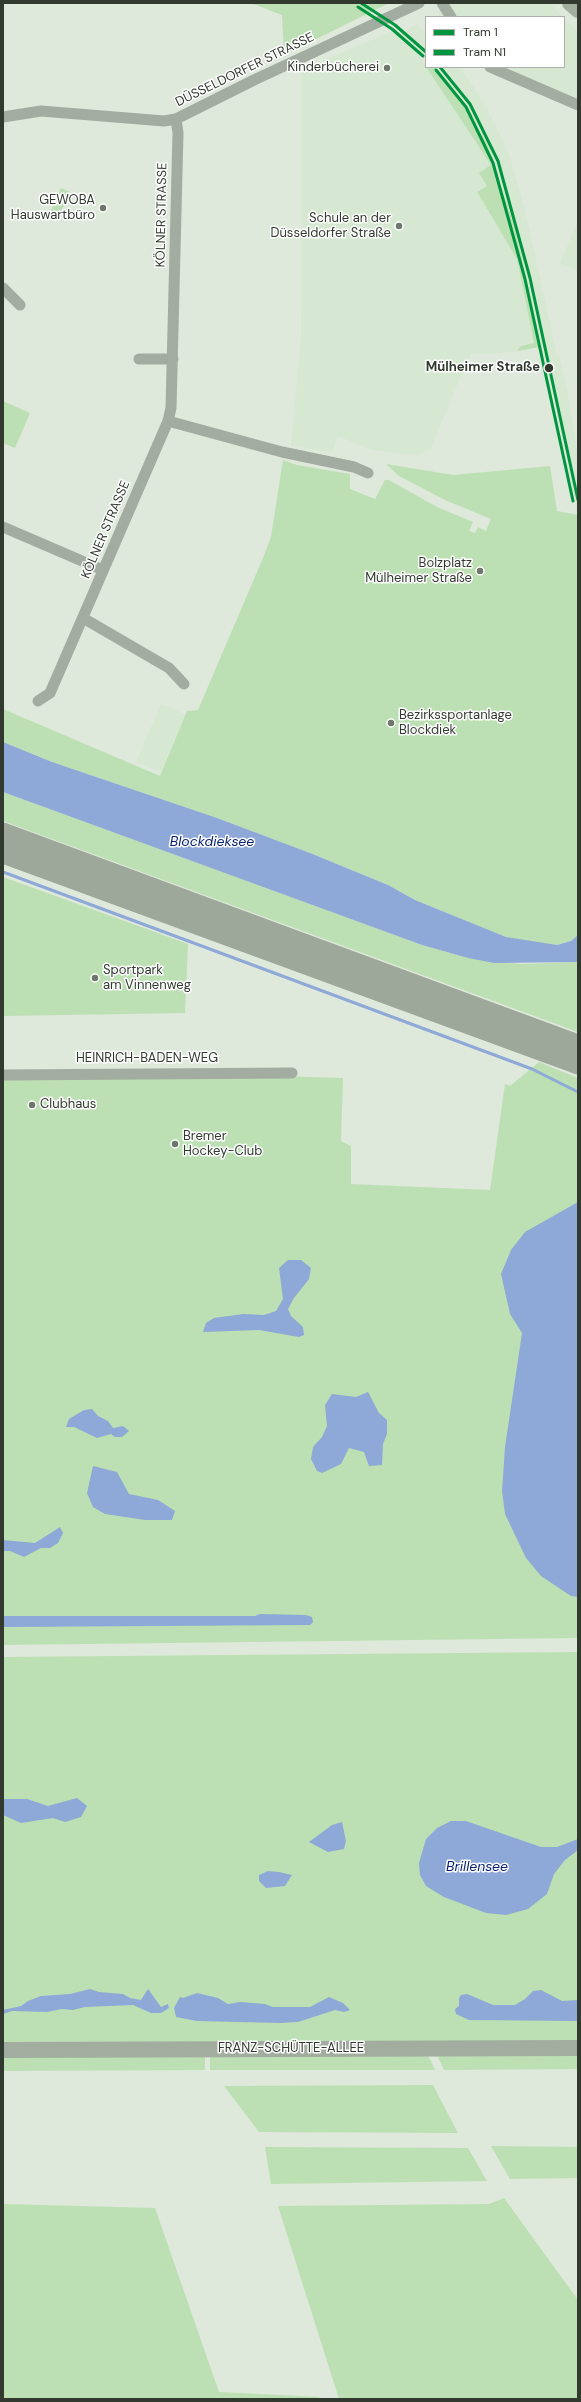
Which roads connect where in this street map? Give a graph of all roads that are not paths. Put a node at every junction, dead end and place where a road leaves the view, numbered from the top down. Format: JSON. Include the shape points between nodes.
{"nodes":[{"id":1,"x":419,"y":3,"type":"edge"},
{"id":2,"x":442,"y":3,"type":"edge"},
{"id":3,"x":570,"y":3,"type":"edge"},
{"id":4,"x":578,"y":10,"type":"edge"},
{"id":5,"x":450,"y":16,"type":"edge"},
{"id":6,"x":492,"y":68,"type":"edge"},
{"id":7,"x":578,"y":105,"type":"edge"},
{"id":8,"x":3,"y":117,"type":"edge"},
{"id":9,"x":176,"y":120,"type":"junction"},
{"id":10,"x":3,"y":288,"type":"edge"},
{"id":11,"x":20,"y":305,"type":"dead end"},
{"id":12,"x":139,"y":359,"type":"dead end"},
{"id":13,"x":173,"y":359,"type":"junction"},
{"id":14,"x":168,"y":421,"type":"junction"},
{"id":15,"x":368,"y":473,"type":"dead end"},
{"id":16,"x":3,"y":526,"type":"edge"},
{"id":17,"x":103,"y":570,"type":"junction"},
{"id":18,"x":82,"y":618,"type":"junction"},
{"id":19,"x":184,"y":684,"type":"dead end"},
{"id":20,"x":38,"y":701,"type":"dead end"},
{"id":21,"x":3,"y":833,"type":"edge"},
{"id":22,"x":3,"y":853,"type":"edge"},
{"id":23,"x":578,"y":1045,"type":"edge"},
{"id":24,"x":578,"y":1064,"type":"edge"},
{"id":25,"x":292,"y":1073,"type":"dead end"},
{"id":26,"x":3,"y":1075,"type":"edge"},
{"id":27,"x":578,"y":2048,"type":"edge"},
{"id":28,"x":3,"y":2050,"type":"edge"}],
"edges":[{"from":1,"to":9,"type":"street","name":"DÜSSELDORFER STRASSE","via":[[254,80]]},
{"from":2,"to":5,"type":"street"},
{"from":3,"to":4,"type":"main road"},
{"from":6,"to":7,"type":"street"},
{"from":8,"to":9,"type":"street","name":"DÜSSELDORFER STRASSE","via":[[36,111]]},
{"from":9,"to":13,"type":"street","name":"KÖLNER STRASSE","via":[[178,133]]},
{"from":10,"to":11,"type":"street"},
{"from":12,"to":13,"type":"street"},
{"from":13,"to":14,"type":"street","name":"KÖLNER STRASSE","via":[[173,394]]},
{"from":14,"to":15,"type":"street","via":[[282,452],[354,467]]},
{"from":14,"to":17,"type":"street","name":"KÖLNER STRASSE"},
{"from":16,"to":17,"type":"street"},
{"from":17,"to":18,"type":"street","name":"KÖLNER STRASSE"},
{"from":18,"to":19,"type":"street","via":[[169,668]]},
{"from":18,"to":20,"type":"street","name":"KÖLNER STRASSE","via":[[50,693]]},
{"from":21,"to":23,"type":"highway","via":[[375,968]]},
{"from":22,"to":24,"type":"highway"},
{"from":25,"to":26,"type":"street","name":"HEINRICH-BADEN-WEG"},
{"from":27,"to":28,"type":"main road","name":"FRANZ-SCHÜTTE-ALLEE"}]}
